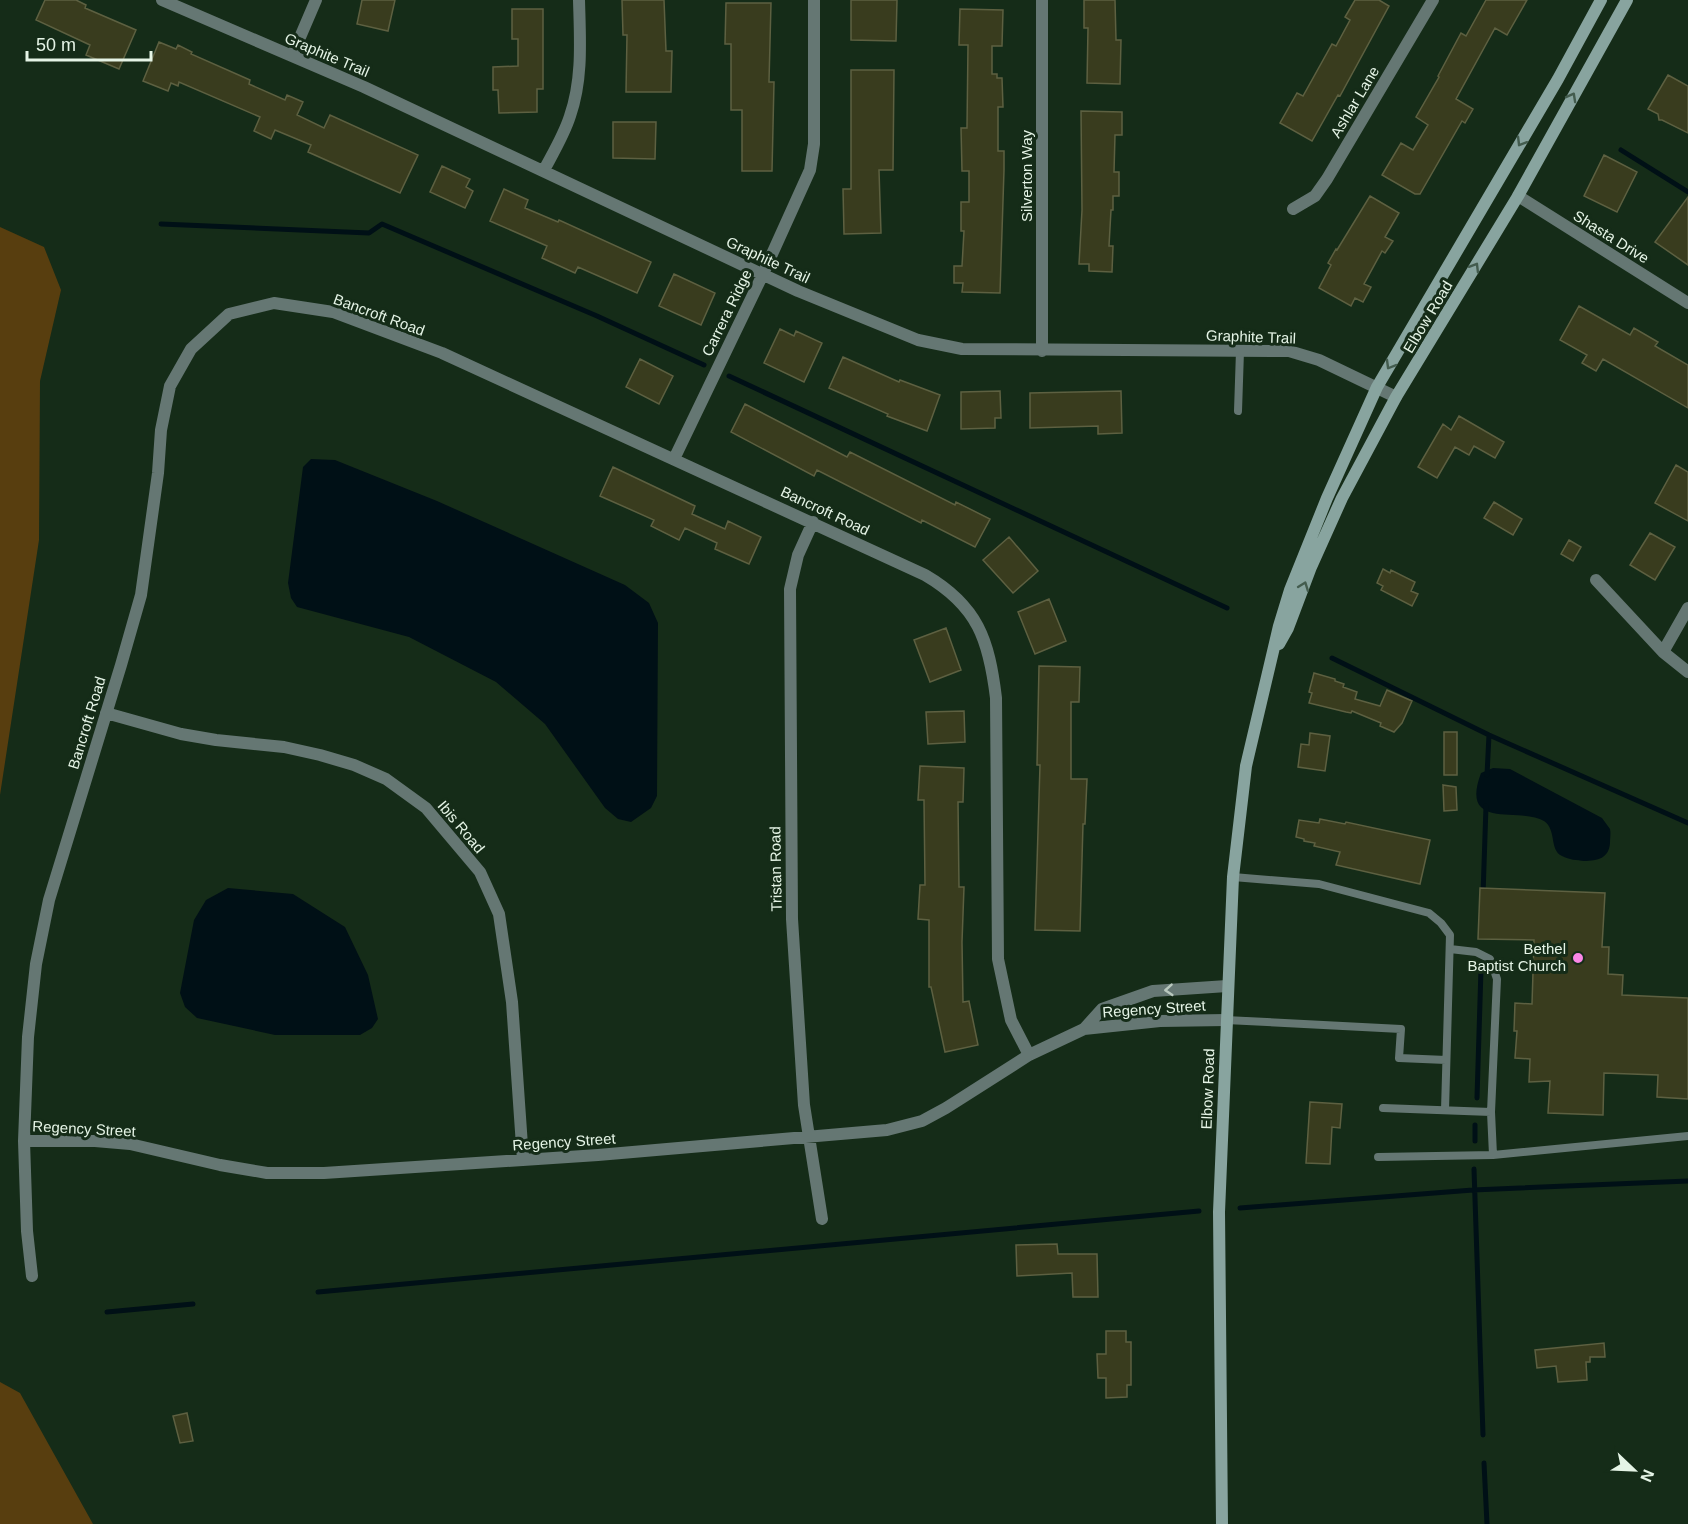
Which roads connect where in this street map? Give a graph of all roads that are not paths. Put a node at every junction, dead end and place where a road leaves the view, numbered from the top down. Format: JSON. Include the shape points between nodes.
{"nodes":[{"id":1,"x":162,"y":0,"type":"edge"},
{"id":2,"x":316,"y":0,"type":"edge"},
{"id":3,"x":579,"y":0,"type":"edge"},
{"id":4,"x":814,"y":0,"type":"edge"},
{"id":5,"x":1042,"y":0,"type":"edge"},
{"id":6,"x":1433,"y":0,"type":"edge"},
{"id":7,"x":1601,"y":0,"type":"edge"},
{"id":8,"x":1627,"y":0,"type":"edge"},
{"id":9,"x":292,"y":56,"type":"junction"},
{"id":10,"x":544,"y":170,"type":"junction"},
{"id":11,"x":1518,"y":196,"type":"junction"},
{"id":12,"x":1293,"y":209,"type":"dead end"},
{"id":13,"x":763,"y":274,"type":"junction"},
{"id":14,"x":1688,"y":303,"type":"edge"},
{"id":15,"x":1042,"y":351,"type":"junction"},
{"id":16,"x":1240,"y":351,"type":"junction"},
{"id":17,"x":1377,"y":387,"type":"junction"},
{"id":18,"x":1396,"y":397,"type":"junction"},
{"id":19,"x":1238,"y":411,"type":"dead end"},
{"id":20,"x":674,"y":459,"type":"junction"},
{"id":21,"x":813,"y":522,"type":"junction"},
{"id":22,"x":1596,"y":580,"type":"dead end"},
{"id":23,"x":1688,"y":608,"type":"edge"},
{"id":24,"x":1664,"y":652,"type":"junction"},
{"id":25,"x":1271,"y":658,"type":"junction"},
{"id":26,"x":1688,"y":672,"type":"edge"},
{"id":27,"x":106,"y":713,"type":"junction"},
{"id":28,"x":1233,"y":877,"type":"junction"},
{"id":29,"x":1450,"y":950,"type":"junction"},
{"id":30,"x":1227,"y":986,"type":"junction"},
{"id":31,"x":1226,"y":1020,"type":"junction"},
{"id":32,"x":1084,"y":1029,"type":"junction"},
{"id":33,"x":1029,"y":1055,"type":"junction"},
{"id":34,"x":1446,"y":1060,"type":"junction"},
{"id":35,"x":1383,"y":1108,"type":"dead end"},
{"id":36,"x":1445,"y":1110,"type":"junction"},
{"id":37,"x":1491,"y":1112,"type":"junction"},
{"id":38,"x":1688,"y":1136,"type":"edge"},
{"id":39,"x":808,"y":1138,"type":"junction"},
{"id":40,"x":24,"y":1141,"type":"junction"},
{"id":41,"x":1493,"y":1155,"type":"junction"},
{"id":42,"x":1378,"y":1157,"type":"dead end"},
{"id":43,"x":523,"y":1160,"type":"junction"},
{"id":44,"x":822,"y":1219,"type":"dead end"},
{"id":45,"x":32,"y":1276,"type":"dead end"},
{"id":46,"x":1222,"y":1524,"type":"edge"}],
"edges":[{"from":1,"to":9,"type":"street","name":"Graphite Trail"},
{"from":2,"to":9,"type":"street"},
{"from":3,"to":10,"type":"street","via":[[580,63],[575,100]]},
{"from":4,"to":13,"type":"street","name":"Carrera Ridge","via":[[814,144],[810,170]]},
{"from":5,"to":15,"type":"street","name":"Silverton Way"},
{"from":6,"to":12,"type":"street","name":"Ashlar Lane","via":[[1327,179],[1315,196]]},
{"from":7,"to":17,"type":"main road","name":"Elbow Road","one_way":true},
{"from":11,"to":8,"type":"main road","name":"Elbow Road","one_way":true},
{"from":9,"to":10,"type":"street","name":"Graphite Trail"},
{"from":10,"to":13,"type":"street","name":"Graphite Trail"},
{"from":11,"to":14,"type":"street","name":"Shasta Drive"},
{"from":18,"to":11,"type":"main road","name":"Elbow Road","one_way":true},
{"from":13,"to":15,"type":"street","name":"Graphite Trail","via":[[918,340],[962,350]]},
{"from":13,"to":20,"type":"street","name":"Carrera Ridge"},
{"from":15,"to":16,"type":"street","name":"Graphite Trail"},
{"from":16,"to":17,"type":"street","name":"Graphite Trail","via":[[1303,354]]},
{"from":16,"to":19,"type":"lane"},
{"from":17,"to":18,"type":"street","name":"Graphite Trail"},
{"from":17,"to":25,"type":"main road","name":"Elbow Road","via":[[1307,545]]},
{"from":25,"to":18,"type":"main road","name":"Elbow Road","one_way":true,"via":[[1288,628],[1342,498]]},
{"from":20,"to":21,"type":"street","name":"Bancroft Road"},
{"from":20,"to":27,"type":"street","name":"Bancroft Road","via":[[442,353],[333,312],[274,303],[230,314],[191,350],[170,386],[141,595]]},
{"from":21,"to":33,"type":"street","name":"Bancroft Road","via":[[942,584],[961,600],[986,643],[996,698],[998,959],[1011,1020]]},
{"from":21,"to":39,"type":"street","name":"Tristan Road","via":[[798,555],[790,589],[789,647],[792,919]]},
{"from":22,"to":24,"type":"street"},
{"from":23,"to":24,"type":"street"},
{"from":24,"to":26,"type":"street"},
{"from":25,"to":28,"type":"main road","name":"Elbow Road","via":[[1246,766]]},
{"from":27,"to":40,"type":"street","name":"Bancroft Road","via":[[49,900],[36,964],[28,1037]]},
{"from":27,"to":43,"type":"street","name":"Ibis Road","via":[[181,734],[320,754],[386,779],[426,808],[480,872],[499,914],[512,1002]]},
{"from":28,"to":29,"type":"lane","via":[[1319,884],[1429,913],[1450,935]]},
{"from":28,"to":30,"type":"main road","name":"Elbow Road"},
{"from":29,"to":34,"type":"lane"},
{"from":29,"to":37,"type":"lane","via":[[1476,952],[1490,959],[1497,979]]},
{"from":30,"to":31,"type":"main road","name":"Elbow Road"},
{"from":30,"to":32,"type":"street","name":"Regency Street","one_way":true,"via":[[1153,991],[1102,1009]]},
{"from":31,"to":32,"type":"street","name":"Regency Street","via":[[1160,1021]]},
{"from":31,"to":34,"type":"lane","via":[[1401,1029],[1399,1058]]},
{"from":31,"to":46,"type":"main road","name":"Elbow Road","via":[[1218,1239]]},
{"from":32,"to":33,"type":"street","name":"Regency Street"},
{"from":33,"to":39,"type":"street","name":"Regency Street","via":[[922,1121],[887,1130]]},
{"from":34,"to":36,"type":"lane"},
{"from":35,"to":36,"type":"lane"},
{"from":36,"to":37,"type":"lane"},
{"from":37,"to":41,"type":"lane"},
{"from":38,"to":41,"type":"lane"},
{"from":39,"to":43,"type":"street","name":"Regency Street"},
{"from":39,"to":44,"type":"street","name":"Tristan Road"},
{"from":40,"to":43,"type":"street","name":"Regency Street","via":[[130,1144],[267,1173]]},
{"from":40,"to":45,"type":"street","name":"Bancroft Road"},
{"from":41,"to":42,"type":"lane"}]}
